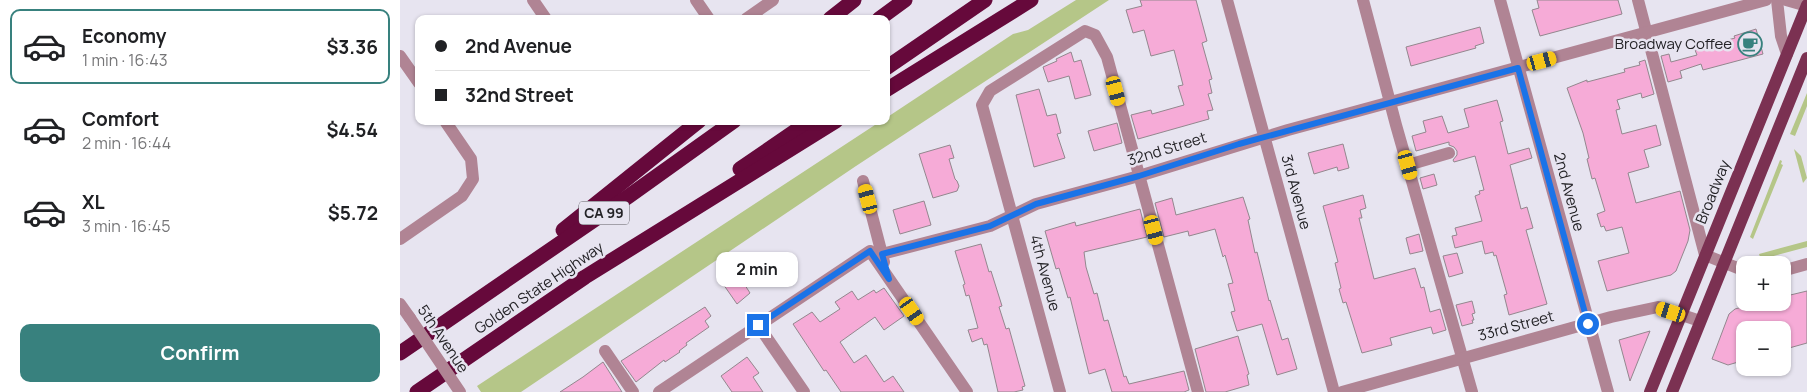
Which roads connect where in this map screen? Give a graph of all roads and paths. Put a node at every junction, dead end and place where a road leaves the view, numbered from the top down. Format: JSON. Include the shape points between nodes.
{"nodes":[{"id":1,"x":533,"y":0,"type":"edge"},
{"id":2,"x":696,"y":0,"type":"edge"},
{"id":3,"x":773,"y":0,"type":"edge"},
{"id":4,"x":854,"y":0,"type":"edge"},
{"id":5,"x":905,"y":0,"type":"edge"},
{"id":6,"x":985,"y":0,"type":"edge"},
{"id":7,"x":1031,"y":0,"type":"edge"},
{"id":8,"x":1227,"y":0,"type":"edge"},
{"id":9,"x":1363,"y":0,"type":"edge"},
{"id":10,"x":1500,"y":0,"type":"edge"},
{"id":11,"x":1638,"y":0,"type":"edge"},
{"id":12,"x":1766,"y":0,"type":"edge"},
{"id":13,"x":1777,"y":0,"type":"edge"},
{"id":14,"x":1786,"y":0,"type":"edge"},
{"id":15,"x":1807,"y":5,"type":"edge"},
{"id":16,"x":543,"y":15,"type":"edge"},
{"id":17,"x":706,"y":15,"type":"edge"},
{"id":18,"x":752,"y":15,"type":"edge"},
{"id":19,"x":835,"y":15,"type":"edge"},
{"id":20,"x":884,"y":15,"type":"edge"},
{"id":21,"x":1647,"y":33,"type":"junction"},
{"id":22,"x":1787,"y":54,"type":"junction"},
{"id":23,"x":400,"y":56,"type":"edge"},
{"id":24,"x":1807,"y":58,"type":"edge"},
{"id":25,"x":890,"y":65,"type":"edge"},
{"id":26,"x":1518,"y":68,"type":"junction"},
{"id":27,"x":415,"y":77,"type":"edge"},
{"id":28,"x":890,"y":88,"type":"edge"},
{"id":29,"x":1390,"y":103,"type":"junction"},
{"id":30,"x":448,"y":125,"type":"edge"},
{"id":31,"x":693,"y":125,"type":"edge"},
{"id":32,"x":728,"y":125,"type":"edge"},
{"id":33,"x":804,"y":125,"type":"edge"},
{"id":34,"x":830,"y":125,"type":"edge"},
{"id":35,"x":1264,"y":137,"type":"junction"},
{"id":36,"x":1450,"y":153,"type":"dead end"},
{"id":37,"x":1408,"y":165,"type":"junction"},
{"id":38,"x":1139,"y":176,"type":"junction"},
{"id":39,"x":862,"y":180,"type":"dead end"},
{"id":40,"x":1012,"y":215,"type":"junction"},
{"id":41,"x":400,"y":239,"type":"edge"},
{"id":42,"x":882,"y":254,"type":"junction"},
{"id":43,"x":1705,"y":255,"type":"junction"},
{"id":44,"x":1723,"y":263,"type":"junction"},
{"id":45,"x":1807,"y":264,"type":"edge"},
{"id":46,"x":1736,"y":268,"type":"edge"},
{"id":47,"x":1791,"y":268,"type":"edge"},
{"id":48,"x":585,"y":277,"type":"junction"},
{"id":49,"x":889,"y":279,"type":"junction"},
{"id":50,"x":472,"y":303,"type":"junction"},
{"id":51,"x":400,"y":304,"type":"edge"},
{"id":52,"x":1680,"y":315,"type":"junction"},
{"id":53,"x":1700,"y":321,"type":"junction"},
{"id":54,"x":1588,"y":324,"type":"junction"},
{"id":55,"x":758,"y":325,"type":"junction"},
{"id":56,"x":605,"y":351,"type":"dead end"},
{"id":57,"x":400,"y":352,"type":"edge"},
{"id":58,"x":1462,"y":358,"type":"junction"},
{"id":59,"x":417,"y":392,"type":"edge"},
{"id":60,"x":460,"y":392,"type":"edge"},
{"id":61,"x":633,"y":392,"type":"edge"},
{"id":62,"x":659,"y":392,"type":"edge"},
{"id":63,"x":804,"y":392,"type":"edge"},
{"id":64,"x":967,"y":392,"type":"edge"},
{"id":65,"x":1060,"y":392,"type":"edge"},
{"id":66,"x":1198,"y":392,"type":"edge"},
{"id":67,"x":1334,"y":392,"type":"edge"},
{"id":68,"x":1342,"y":392,"type":"edge"},
{"id":69,"x":1472,"y":392,"type":"edge"},
{"id":70,"x":1608,"y":392,"type":"edge"},
{"id":71,"x":1650,"y":392,"type":"edge"},
{"id":72,"x":1672,"y":392,"type":"edge"}],
"edges":[{"from":1,"to":16,"type":"street"},
{"from":2,"to":17,"type":"street"},
{"from":3,"to":18,"type":"street"},
{"from":4,"to":19,"type":"highway"},
{"from":5,"to":20,"type":"highway"},
{"from":6,"to":25,"type":"highway"},
{"from":7,"to":28,"type":"highway"},
{"from":8,"to":35,"type":"street","name":"3rd Avenue"},
{"from":9,"to":29,"type":"street"},
{"from":10,"to":26,"type":"street","name":"2nd Avenue"},
{"from":11,"to":21,"type":"street"},
{"from":12,"to":21,"type":"street","name":"32nd Street"},
{"from":13,"to":22,"type":"street","via":[[1781,36]]},
{"from":14,"to":15,"type":"street"},
{"from":15,"to":22,"type":"main road","name":"Broadway"},
{"from":21,"to":26,"type":"street","name":"32nd Street"},
{"from":21,"to":43,"type":"street"},
{"from":22,"to":43,"type":"main road","name":"Broadway"},
{"from":23,"to":27,"type":"street"},
{"from":24,"to":44,"type":"main road"},
{"from":26,"to":29,"type":"street","name":"32nd Street"},
{"from":26,"to":54,"type":"street","name":"2nd Avenue"},
{"from":29,"to":35,"type":"street","name":"32nd Street"},
{"from":29,"to":37,"type":"street"},
{"from":30,"to":41,"type":"street","via":[[471,159],[473,179],[462,196]]},
{"from":31,"to":50,"type":"highway"},
{"from":32,"to":50,"type":"highway","name":"Golden State Highway","number":"CA 99"},
{"from":33,"to":48,"type":"highway"},
{"from":34,"to":48,"type":"highway","name":"Golden State Highway"},
{"from":35,"to":38,"type":"street","name":"32nd Street"},
{"from":35,"to":67,"type":"street","name":"3rd Avenue"},
{"from":36,"to":37,"type":"street"},
{"from":37,"to":58,"type":"street"},
{"from":38,"to":40,"type":"street","name":"32nd Street","via":[[1036,204]]},
{"from":38,"to":40,"type":"street","name":"4th Avenue","via":[[1107,57],[1095,35],[1085,31],[990,91],[982,106]]},
{"from":38,"to":66,"type":"street"},
{"from":39,"to":42,"type":"street"},
{"from":40,"to":42,"type":"street","name":"32nd Street","via":[[990,226]]},
{"from":40,"to":65,"type":"street","name":"4th Avenue"},
{"from":42,"to":49,"type":"street"},
{"from":43,"to":44,"type":"street"},
{"from":43,"to":52,"type":"main road","name":"Broadway"},
{"from":44,"to":46,"type":"street"},
{"from":44,"to":53,"type":"main road"},
{"from":45,"to":47,"type":"street"},
{"from":48,"to":59,"type":"highway","name":"Golden State Highway"},
{"from":49,"to":55,"type":"street","via":[[870,251]]},
{"from":49,"to":64,"type":"street"},
{"from":50,"to":57,"type":"highway","name":"Golden State Highway","number":"CA 99"},
{"from":51,"to":60,"type":"street","name":"5th Avenue","bridge":true},
{"from":52,"to":53,"type":"street","name":"33rd Street"},
{"from":52,"to":54,"type":"street","name":"33rd Street","via":[[1658,307]]},
{"from":52,"to":71,"type":"main road","name":"Broadway"},
{"from":53,"to":72,"type":"main road"},
{"from":54,"to":58,"type":"street","name":"33rd Street"},
{"from":54,"to":70,"type":"street","name":"2nd Avenue"},
{"from":55,"to":62,"type":"street"},
{"from":55,"to":63,"type":"street"},
{"from":56,"to":61,"type":"street"},
{"from":58,"to":68,"type":"street","name":"33rd Street"},
{"from":58,"to":69,"type":"street"}]}
